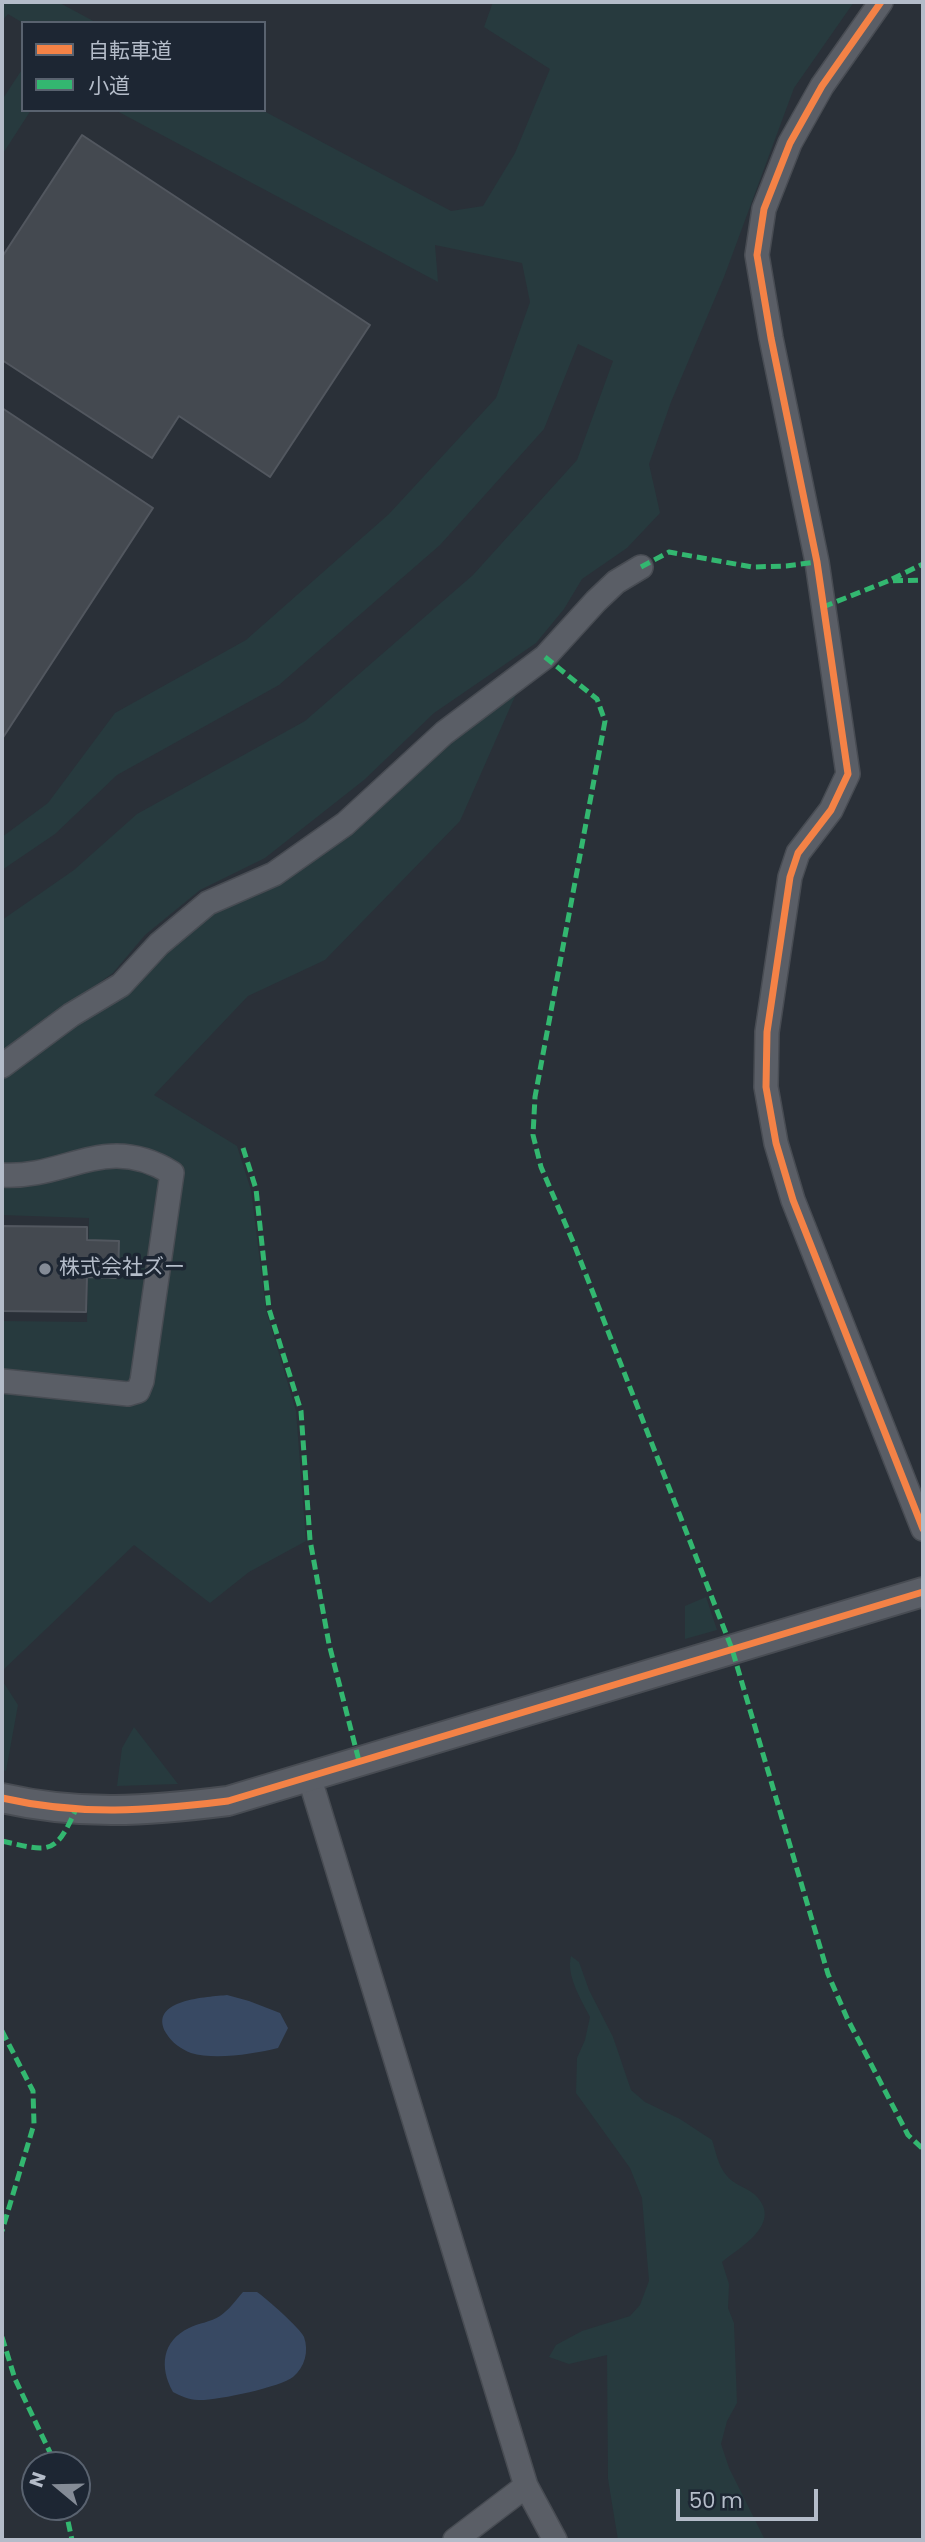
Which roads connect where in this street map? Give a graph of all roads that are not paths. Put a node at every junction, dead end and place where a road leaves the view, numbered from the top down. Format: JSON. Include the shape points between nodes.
{"nodes":[{"id":1,"x":881,"y":2,"type":"edge"},
{"id":2,"x":641,"y":567,"type":"dead end"},
{"id":3,"x":2,"y":1066,"type":"edge"},
{"id":4,"x":2,"y":1175,"type":"edge"},
{"id":5,"x":2,"y":1381,"type":"edge"},
{"id":6,"x":923,"y":1529,"type":"edge"},
{"id":7,"x":923,"y":1592,"type":"edge"},
{"id":8,"x":309,"y":1776,"type":"junction"},
{"id":9,"x":2,"y":1798,"type":"edge"},
{"id":10,"x":526,"y":2486,"type":"junction"},
{"id":11,"x":455,"y":2540,"type":"edge"},
{"id":12,"x":555,"y":2540,"type":"edge"}],
"edges":[{"from":1,"to":6,"type":"street","via":[[822,86],[790,143],[764,209],[757,255],[817,562],[848,774],[831,810],[798,853],[790,877],[767,1032],[766,1087],[793,1200]]},
{"from":2,"to":3,"type":"street","via":[[615,582],[545,657],[444,733],[345,824],[274,874],[208,903],[159,944],[121,985]]},
{"from":4,"to":5,"type":"street","via":[[36,1173],[110,1155],[134,1157],[172,1173],[138,1391],[128,1394]]},
{"from":7,"to":8,"type":"street"},
{"from":8,"to":9,"type":"street","via":[[228,1801],[166,1809],[75,1811]]},
{"from":8,"to":10,"type":"street"},
{"from":10,"to":11,"type":"street"},
{"from":10,"to":12,"type":"street"}]}
